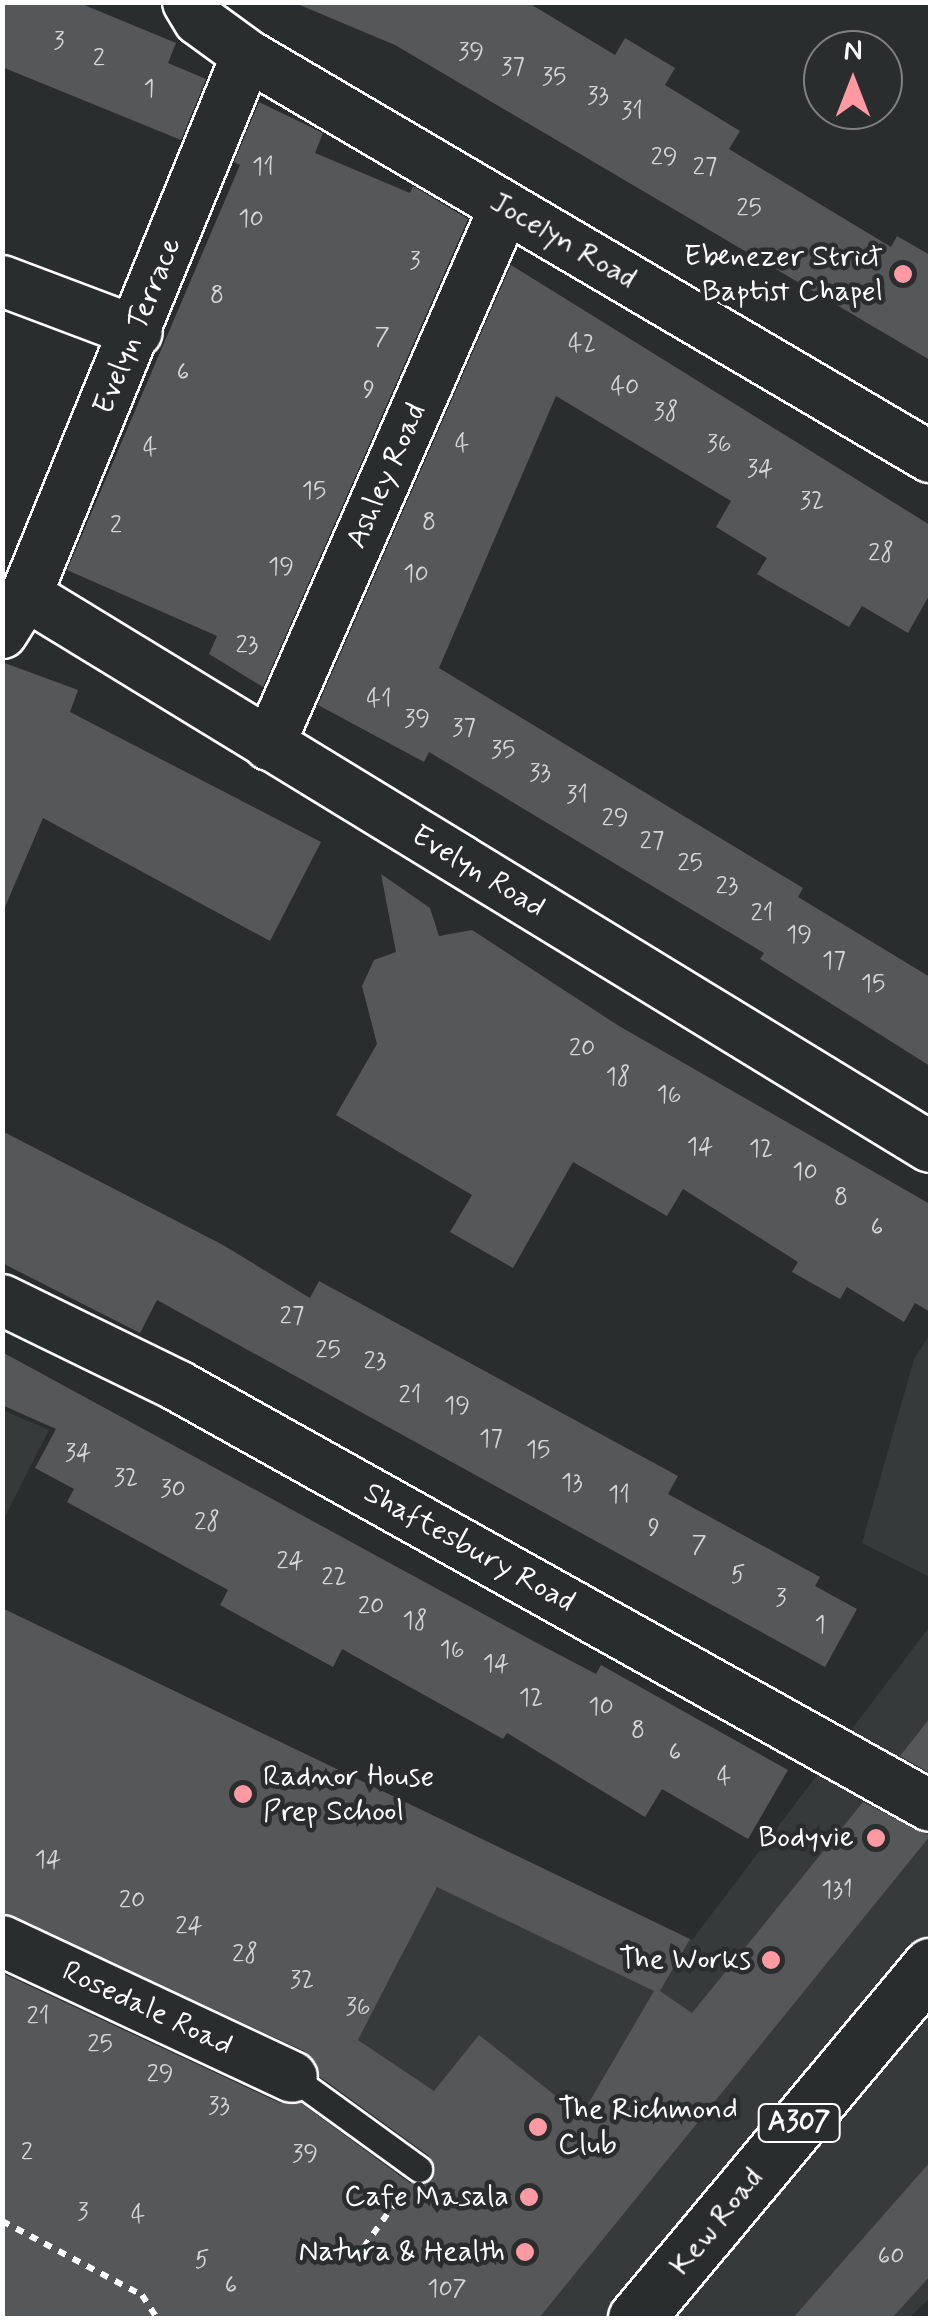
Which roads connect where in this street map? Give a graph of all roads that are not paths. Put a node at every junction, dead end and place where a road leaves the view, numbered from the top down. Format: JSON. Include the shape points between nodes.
{"nodes":[{"id":1,"x":188,"y":2,"type":"edge"},
{"id":2,"x":247,"y":56,"type":"junction"},
{"id":3,"x":505,"y":206,"type":"junction"},
{"id":4,"x":2,"y":281,"type":"edge"},
{"id":5,"x":137,"y":332,"type":"junction"},
{"id":6,"x":930,"y":457,"type":"edge"},
{"id":7,"x":14,"y":614,"type":"edge"},
{"id":8,"x":269,"y":745,"type":"junction"},
{"id":9,"x":930,"y":1147,"type":"edge"},
{"id":10,"x":2,"y":1300,"type":"edge"},
{"id":11,"x":930,"y":1806,"type":"edge"},
{"id":12,"x":2,"y":1941,"type":"edge"},
{"id":13,"x":930,"y":1966,"type":"edge"},
{"id":14,"x":292,"y":2077,"type":"joint"},
{"id":15,"x":419,"y":2169,"type":"road end"},
{"id":16,"x":650,"y":2310,"type":"edge"}],
"edges":[{"from":1,"to":2,"type":"street","name":"Jocelyn Road","via":[[199,20]]},
{"from":2,"to":3,"type":"street","name":"Jocelyn Road"},
{"from":2,"to":5,"type":"street","name":"Evelyn Terrace"},
{"from":3,"to":6,"type":"street","name":"Jocelyn Road"},
{"from":3,"to":8,"type":"street","name":"Ashley Road"},
{"from":4,"to":5,"type":"street"},
{"from":5,"to":7,"type":"street","name":"Evelyn Terrace"},
{"from":7,"to":8,"type":"street","name":"Evelyn Road"},
{"from":8,"to":9,"type":"street","name":"Evelyn Road"},
{"from":10,"to":11,"type":"street","name":"Shaftesbury Road","via":[[178,1386]]},
{"from":12,"to":14,"type":"street","name":"Rosedale Road"},
{"from":13,"to":16,"type":"main road","name":"Kew Road","number":"A307"},
{"from":14,"to":15,"type":"lane"}]}
